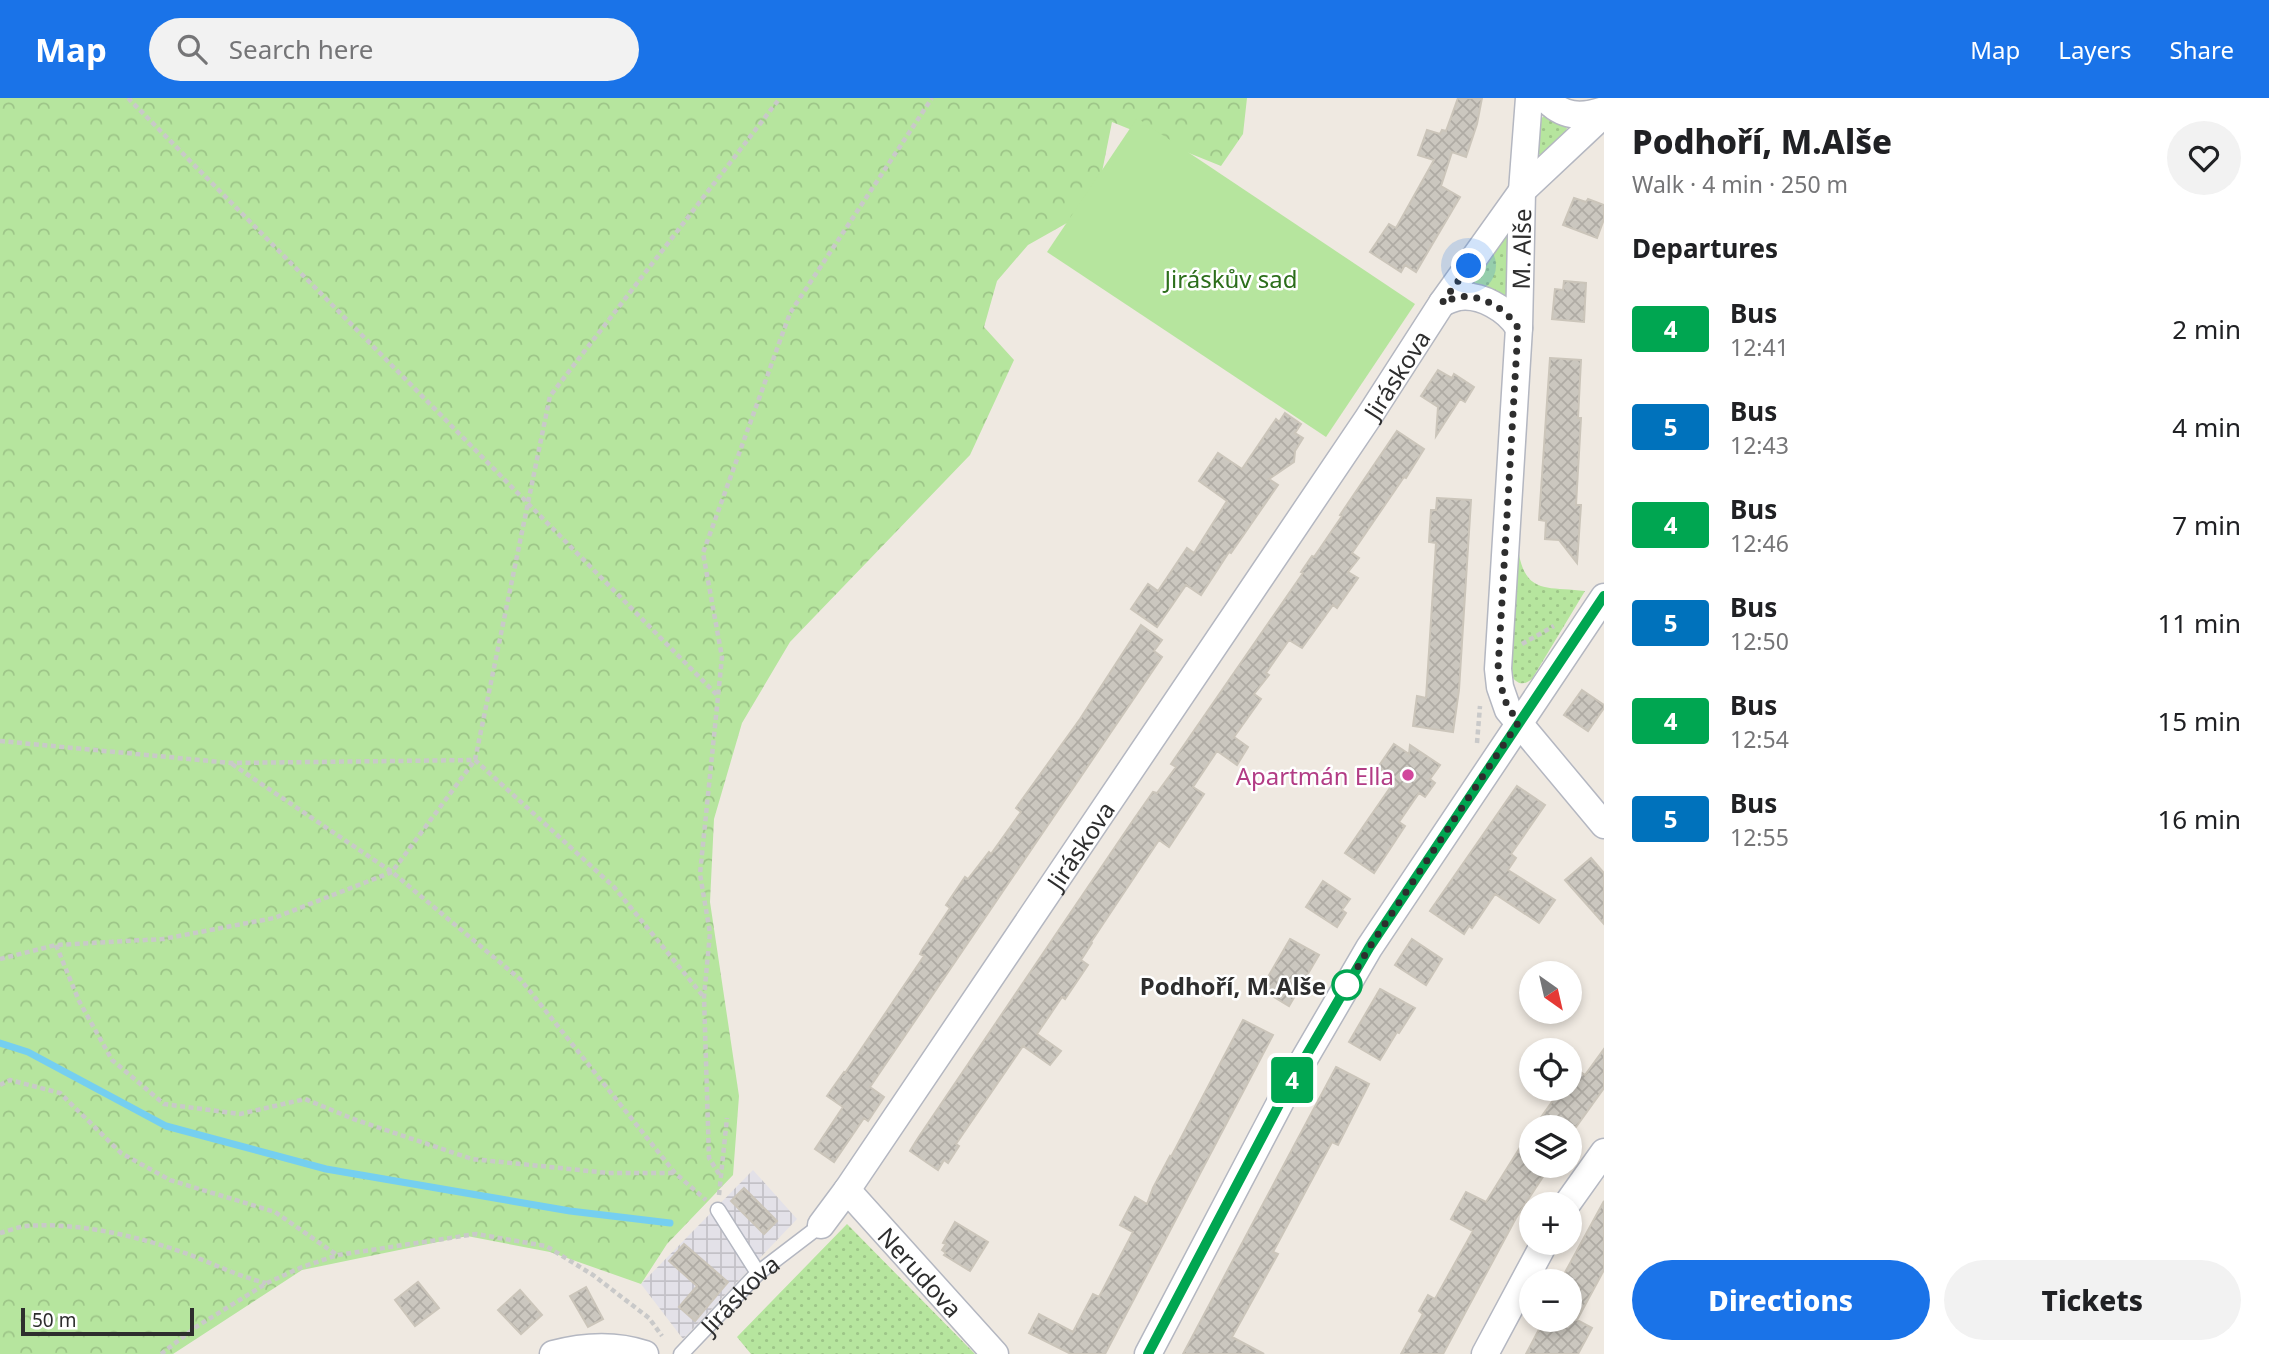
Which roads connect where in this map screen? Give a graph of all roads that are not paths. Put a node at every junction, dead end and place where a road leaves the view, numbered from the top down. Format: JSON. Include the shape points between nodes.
{"nodes":[{"id":1,"x":1529,"y":98,"type":"edge"},
{"id":2,"x":1545,"y":98,"type":"edge"},
{"id":3,"x":1604,"y":112,"type":"edge"},
{"id":4,"x":1522,"y":191,"type":"junction"},
{"id":5,"x":1442,"y":303,"type":"junction"},
{"id":6,"x":1518,"y":328,"type":"junction"},
{"id":7,"x":1604,"y":597,"type":"edge"},
{"id":8,"x":1518,"y":723,"type":"junction"},
{"id":9,"x":1604,"y":825,"type":"edge"},
{"id":10,"x":1604,"y":1152,"type":"edge"},
{"id":11,"x":847,"y":1190,"type":"junction"},
{"id":12,"x":1576,"y":1192,"type":"edge"},
{"id":13,"x":718,"y":1210,"type":"road end"},
{"id":14,"x":821,"y":1225,"type":"joint"},
{"id":15,"x":1538,"y":1255,"type":"edge"},
{"id":16,"x":758,"y":1273,"type":"junction"},
{"id":17,"x":665,"y":1351,"type":"edge"},
{"id":18,"x":553,"y":1354,"type":"edge"},
{"id":19,"x":995,"y":1354,"type":"edge"},
{"id":20,"x":1148,"y":1354,"type":"edge"},
{"id":21,"x":1485,"y":1354,"type":"edge"}],
"edges":[{"from":1,"to":4,"type":"street","name":"M. Alše"},
{"from":2,"to":3,"type":"street","name":"Jiráskova","via":[[1562,112],[1576,116]]},
{"from":3,"to":4,"type":"street","name":"Jiráskova"},
{"from":4,"to":5,"type":"street","name":"Jiráskova"},
{"from":4,"to":6,"type":"street","name":"M. Alše"},
{"from":5,"to":6,"type":"street","name":"Jiráskova","via":[[1461,296],[1484,301],[1509,314]]},
{"from":5,"to":11,"type":"street","name":"Jiráskova"},
{"from":6,"to":8,"type":"street","name":"M. Alše","via":[[1498,669],[1504,699]]},
{"from":7,"to":8,"type":"street"},
{"from":8,"to":9,"type":"street","name":"M. Alše"},
{"from":8,"to":20,"type":"street","via":[[1369,948],[1292,1080]]},
{"from":10,"to":12,"type":"street"},
{"from":11,"to":14,"type":"street","name":"Jiráskova"},
{"from":11,"to":19,"type":"street","name":"Nerudova"},
{"from":13,"to":16,"type":"lane"},
{"from":14,"to":16,"type":"lane","name":"Jiráskova"},
{"from":15,"to":21,"type":"street"},
{"from":16,"to":17,"type":"lane","name":"Jiráskova"},
{"from":17,"to":18,"type":"street","via":[[612,1347]]}]}
